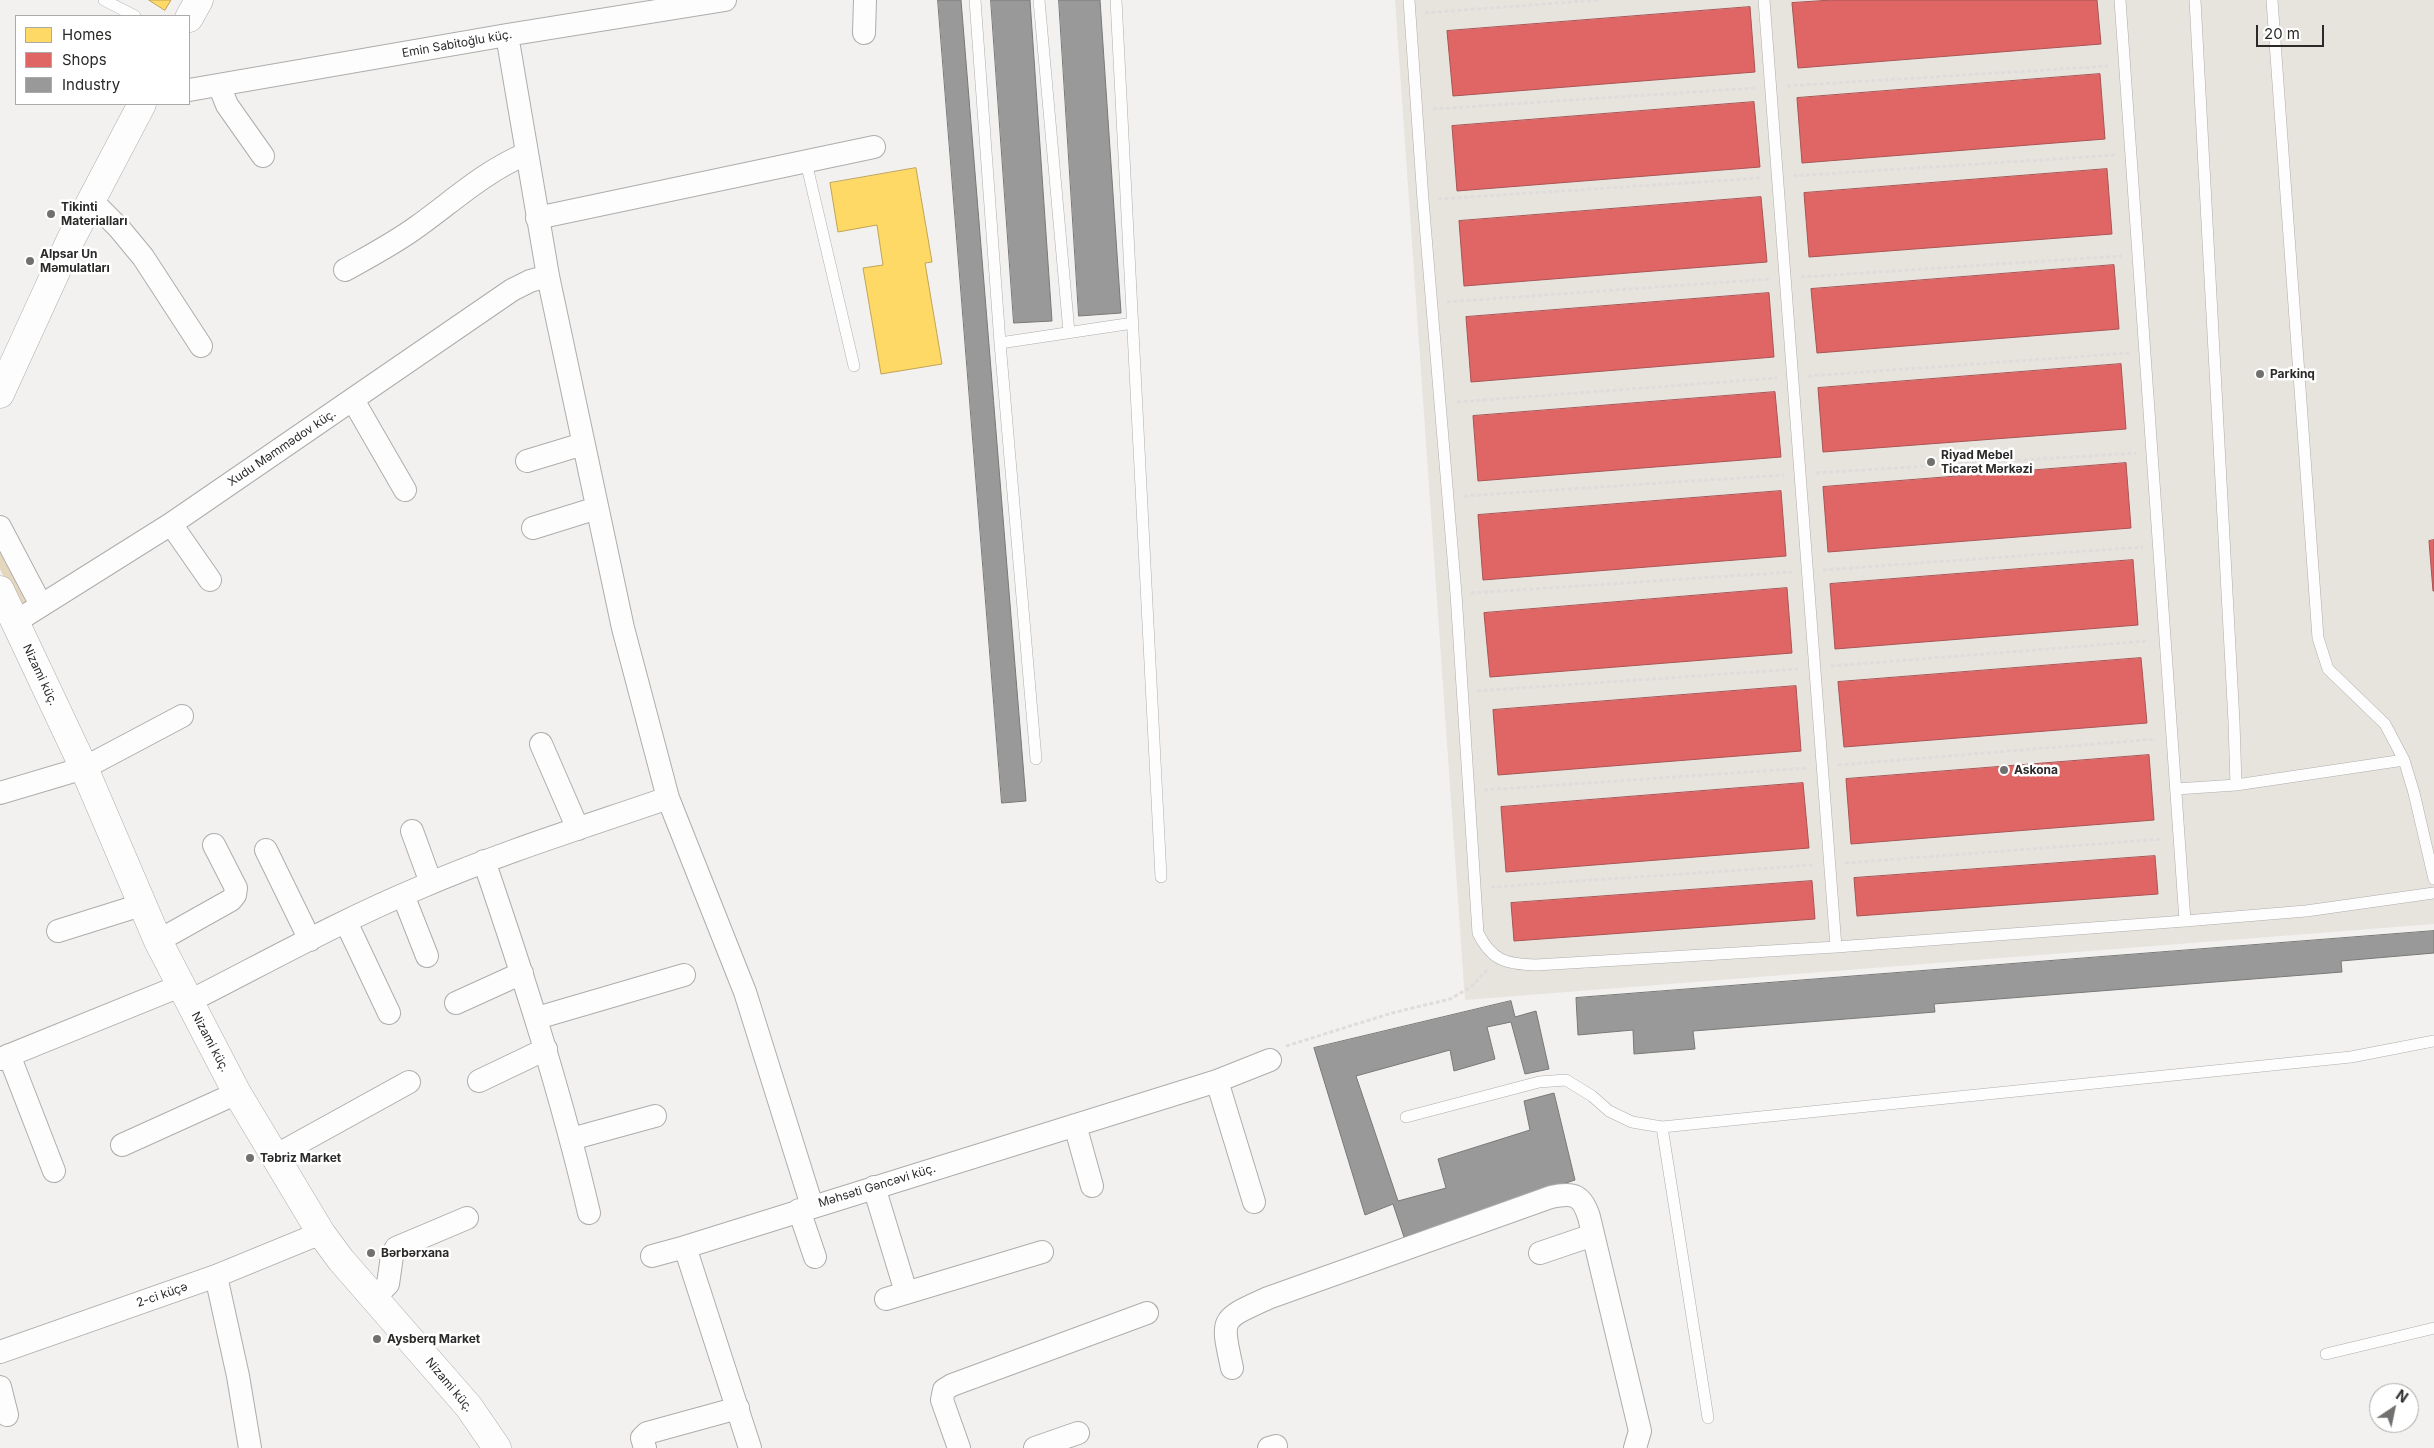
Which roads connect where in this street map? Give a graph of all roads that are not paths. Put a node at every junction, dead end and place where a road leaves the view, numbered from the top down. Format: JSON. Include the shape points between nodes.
{"nodes":[{"id":1,"x":104,"y":0,"type":"edge"},
{"id":2,"x":199,"y":0,"type":"edge"},
{"id":3,"x":725,"y":0,"type":"edge"},
{"id":4,"x":865,"y":0,"type":"edge"},
{"id":5,"x":975,"y":0,"type":"edge"},
{"id":6,"x":1039,"y":0,"type":"edge"},
{"id":7,"x":1116,"y":0,"type":"edge"},
{"id":8,"x":1409,"y":0,"type":"edge"},
{"id":9,"x":1764,"y":0,"type":"edge"},
{"id":10,"x":2120,"y":0,"type":"edge"},
{"id":11,"x":2195,"y":0,"type":"edge"},
{"id":12,"x":2272,"y":0,"type":"edge"},
{"id":13,"x":133,"y":15,"type":"edge"},
{"id":14,"x":190,"y":16,"type":"edge"},
{"id":15,"x":864,"y":33,"type":"dead end"},
{"id":16,"x":507,"y":35,"type":"junction"},
{"id":17,"x":219,"y":85,"type":"junction"},
{"id":18,"x":190,"y":90,"type":"edge"},
{"id":19,"x":141,"y":105,"type":"edge"},
{"id":20,"x":874,"y":147,"type":"dead end"},
{"id":21,"x":526,"y":154,"type":"junction"},
{"id":22,"x":263,"y":156,"type":"dead end"},
{"id":23,"x":806,"y":162,"type":"junction"},
{"id":24,"x":91,"y":200,"type":"junction"},
{"id":25,"x":537,"y":218,"type":"junction"},
{"id":26,"x":345,"y":270,"type":"dead end"},
{"id":27,"x":548,"y":276,"type":"junction"},
{"id":28,"x":1133,"y":323,"type":"junction"},
{"id":29,"x":1069,"y":332,"type":"junction"},
{"id":30,"x":1000,"y":343,"type":"junction"},
{"id":31,"x":201,"y":346,"type":"dead end"},
{"id":32,"x":854,"y":366,"type":"dead end"},
{"id":33,"x":0,"y":394,"type":"edge"},
{"id":34,"x":353,"y":400,"type":"junction"},
{"id":35,"x":583,"y":444,"type":"junction"},
{"id":36,"x":527,"y":461,"type":"dead end"},
{"id":37,"x":405,"y":490,"type":"dead end"},
{"id":38,"x":597,"y":508,"type":"junction"},
{"id":39,"x":171,"y":524,"type":"junction"},
{"id":40,"x":0,"y":527,"type":"edge"},
{"id":41,"x":533,"y":528,"type":"dead end"},
{"id":42,"x":210,"y":580,"type":"dead end"},
{"id":43,"x":0,"y":590,"type":"edge"},
{"id":44,"x":41,"y":605,"type":"junction"},
{"id":45,"x":15,"y":622,"type":"junction"},
{"id":46,"x":182,"y":716,"type":"dead end"},
{"id":47,"x":541,"y":744,"type":"dead end"},
{"id":48,"x":1036,"y":759,"type":"dead end"},
{"id":49,"x":2404,"y":760,"type":"junction"},
{"id":50,"x":84,"y":768,"type":"junction"},
{"id":51,"x":2236,"y":785,"type":"junction"},
{"id":52,"x":2176,"y":789,"type":"junction"},
{"id":53,"x":0,"y":793,"type":"edge"},
{"id":54,"x":668,"y":798,"type":"junction"},
{"id":55,"x":578,"y":829,"type":"junction"},
{"id":56,"x":412,"y":831,"type":"dead end"},
{"id":57,"x":214,"y":845,"type":"dead end"},
{"id":58,"x":266,"y":850,"type":"dead end"},
{"id":59,"x":484,"y":861,"type":"junction"},
{"id":60,"x":1161,"y":877,"type":"dead end"},
{"id":61,"x":2434,"y":879,"type":"edge"},
{"id":62,"x":431,"y":883,"type":"junction"},
{"id":63,"x":2434,"y":894,"type":"edge"},
{"id":64,"x":403,"y":895,"type":"junction"},
{"id":65,"x":141,"y":905,"type":"junction"},
{"id":66,"x":2185,"y":921,"type":"junction"},
{"id":67,"x":346,"y":922,"type":"junction"},
{"id":68,"x":58,"y":931,"type":"dead end"},
{"id":69,"x":310,"y":940,"type":"junction"},
{"id":70,"x":158,"y":941,"type":"junction"},
{"id":71,"x":1836,"y":947,"type":"junction"},
{"id":72,"x":427,"y":956,"type":"dead end"},
{"id":73,"x":522,"y":974,"type":"junction"},
{"id":74,"x":684,"y":975,"type":"dead end"},
{"id":75,"x":184,"y":994,"type":"junction"},
{"id":76,"x":456,"y":1002,"type":"dead end"},
{"id":77,"x":389,"y":1013,"type":"dead end"},
{"id":78,"x":537,"y":1018,"type":"junction"},
{"id":79,"x":2434,"y":1041,"type":"edge"},
{"id":80,"x":546,"y":1049,"type":"junction"},
{"id":81,"x":4,"y":1057,"type":"edge"},
{"id":82,"x":1270,"y":1060,"type":"road end"},
{"id":83,"x":479,"y":1080,"type":"dead end"},
{"id":84,"x":1217,"y":1081,"type":"junction"},
{"id":85,"x":409,"y":1082,"type":"dead end"},
{"id":86,"x":237,"y":1093,"type":"junction"},
{"id":87,"x":655,"y":1116,"type":"dead end"},
{"id":88,"x":1406,"y":1117,"type":"dead end"},
{"id":89,"x":1075,"y":1124,"type":"junction"},
{"id":90,"x":1662,"y":1127,"type":"junction"},
{"id":91,"x":571,"y":1139,"type":"junction"},
{"id":92,"x":122,"y":1145,"type":"dead end"},
{"id":93,"x":274,"y":1156,"type":"junction"},
{"id":94,"x":54,"y":1171,"type":"dead end"},
{"id":95,"x":1092,"y":1186,"type":"dead end"},
{"id":96,"x":874,"y":1187,"type":"junction"},
{"id":97,"x":1254,"y":1202,"type":"dead end"},
{"id":98,"x":806,"y":1208,"type":"junction"},
{"id":99,"x":589,"y":1213,"type":"dead end"},
{"id":100,"x":467,"y":1218,"type":"dead end"},
{"id":101,"x":321,"y":1233,"type":"junction"},
{"id":102,"x":1594,"y":1235,"type":"junction"},
{"id":103,"x":685,"y":1247,"type":"junction"},
{"id":104,"x":1042,"y":1252,"type":"dead end"},
{"id":105,"x":1540,"y":1253,"type":"dead end"},
{"id":106,"x":652,"y":1256,"type":"dead end"},
{"id":107,"x":815,"y":1257,"type":"dead end"},
{"id":108,"x":216,"y":1276,"type":"junction"},
{"id":109,"x":374,"y":1298,"type":"junction"},
{"id":110,"x":1147,"y":1313,"type":"dead end"},
{"id":111,"x":2434,"y":1328,"type":"edge"},
{"id":112,"x":0,"y":1352,"type":"edge"},
{"id":113,"x":2326,"y":1354,"type":"dead end"},
{"id":114,"x":1232,"y":1368,"type":"dead end"},
{"id":115,"x":0,"y":1387,"type":"edge"},
{"id":116,"x":738,"y":1408,"type":"junction"},
{"id":117,"x":7,"y":1415,"type":"dead end"},
{"id":118,"x":1708,"y":1418,"type":"dead end"},
{"id":119,"x":1078,"y":1433,"type":"dead end"},
{"id":120,"x":250,"y":1448,"type":"edge"},
{"id":121,"x":497,"y":1448,"type":"edge"},
{"id":122,"x":645,"y":1448,"type":"edge"},
{"id":123,"x":750,"y":1448,"type":"edge"},
{"id":124,"x":959,"y":1448,"type":"edge"},
{"id":125,"x":1035,"y":1448,"type":"edge"},
{"id":126,"x":1636,"y":1448,"type":"edge"}],
"edges":[{"from":1,"to":13,"type":"lane"},
{"from":2,"to":14,"type":"street"},
{"from":3,"to":16,"type":"street","name":"Emin Sabitoğlu küç."},
{"from":4,"to":15,"type":"street"},
{"from":5,"to":30,"type":"lane"},
{"from":6,"to":29,"type":"lane"},
{"from":7,"to":28,"type":"lane"},
{"from":8,"to":71,"type":"lane","via":[[1456,594],[1478,932],[1485,947],[1497,958],[1514,964],[1536,965]]},
{"from":9,"to":71,"type":"lane"},
{"from":10,"to":52,"type":"lane"},
{"from":11,"to":51,"type":"lane"},
{"from":12,"to":49,"type":"lane","via":[[2318,638],[2328,669],[2385,724]]},
{"from":16,"to":17,"type":"street","name":"Emin Sabitoğlu küç."},
{"from":16,"to":21,"type":"street"},
{"from":17,"to":18,"type":"street","name":"Emin Sabitoğlu küç."},
{"from":17,"to":22,"type":"street","via":[[227,105]]},
{"from":19,"to":24,"type":"street"},
{"from":20,"to":23,"type":"street"},
{"from":21,"to":25,"type":"street"},
{"from":21,"to":26,"type":"street","via":[[484,176],[417,226]]},
{"from":23,"to":25,"type":"street"},
{"from":23,"to":32,"type":"lane"},
{"from":24,"to":31,"type":"street","via":[[120,228],[143,257]]},
{"from":24,"to":33,"type":"street"},
{"from":25,"to":27,"type":"street"},
{"from":27,"to":34,"type":"street","name":"Xudu Məmmədov küç.","via":[[512,290]]},
{"from":27,"to":35,"type":"street"},
{"from":28,"to":29,"type":"lane"},
{"from":28,"to":60,"type":"lane"},
{"from":29,"to":30,"type":"lane"},
{"from":30,"to":48,"type":"lane"},
{"from":34,"to":37,"type":"street"},
{"from":34,"to":39,"type":"street","name":"Xudu Məmmədov küç."},
{"from":35,"to":36,"type":"street"},
{"from":35,"to":38,"type":"street"},
{"from":38,"to":41,"type":"street"},
{"from":38,"to":54,"type":"street","via":[[623,628]]},
{"from":39,"to":42,"type":"street"},
{"from":39,"to":44,"type":"street","name":"Xudu Məmmədov küç."},
{"from":40,"to":44,"type":"street"},
{"from":43,"to":45,"type":"street","name":"Nizami küç."},
{"from":44,"to":45,"type":"street","name":"Xudu Məmmədov küç."},
{"from":45,"to":50,"type":"street","name":"Nizami küç."},
{"from":46,"to":50,"type":"street"},
{"from":47,"to":55,"type":"street"},
{"from":49,"to":51,"type":"lane"},
{"from":49,"to":61,"type":"lane"},
{"from":50,"to":53,"type":"street"},
{"from":50,"to":65,"type":"street","name":"Nizami küç."},
{"from":51,"to":52,"type":"lane"},
{"from":52,"to":66,"type":"lane"},
{"from":54,"to":55,"type":"street"},
{"from":54,"to":98,"type":"street","via":[[745,992]]},
{"from":55,"to":59,"type":"street"},
{"from":56,"to":62,"type":"street"},
{"from":57,"to":70,"type":"street","via":[[236,888],[235,895]]},
{"from":58,"to":69,"type":"street"},
{"from":59,"to":62,"type":"street"},
{"from":59,"to":73,"type":"street"},
{"from":62,"to":64,"type":"street"},
{"from":63,"to":66,"type":"lane","via":[[2306,912]]},
{"from":64,"to":67,"type":"street"},
{"from":64,"to":72,"type":"street"},
{"from":65,"to":68,"type":"street"},
{"from":65,"to":70,"type":"street","name":"Nizami küç."},
{"from":66,"to":71,"type":"lane"},
{"from":67,"to":69,"type":"street"},
{"from":67,"to":77,"type":"street"},
{"from":69,"to":75,"type":"street"},
{"from":70,"to":75,"type":"street","name":"Nizami küç."},
{"from":73,"to":76,"type":"street"},
{"from":73,"to":78,"type":"street"},
{"from":74,"to":78,"type":"street"},
{"from":75,"to":81,"type":"street"},
{"from":75,"to":86,"type":"street","name":"Nizami küç."},
{"from":78,"to":80,"type":"street"},
{"from":79,"to":90,"type":"lane","via":[[2351,1057]]},
{"from":80,"to":83,"type":"street"},
{"from":80,"to":91,"type":"street"},
{"from":81,"to":94,"type":"street"},
{"from":82,"to":84,"type":"street","name":"Məhsəti Gəncəvi küç."},
{"from":84,"to":89,"type":"street","name":"Məhsəti Gəncəvi küç."},
{"from":84,"to":97,"type":"street"},
{"from":85,"to":93,"type":"street"},
{"from":86,"to":92,"type":"street"},
{"from":86,"to":93,"type":"street","name":"Nizami küç."},
{"from":87,"to":91,"type":"street"},
{"from":88,"to":90,"type":"lane","via":[[1539,1082],[1566,1080],[1609,1111],[1632,1122]]},
{"from":89,"to":95,"type":"street"},
{"from":89,"to":96,"type":"street","name":"Məhsəti Gəncəvi küç."},
{"from":90,"to":118,"type":"lane"},
{"from":91,"to":99,"type":"street"},
{"from":93,"to":101,"type":"street","name":"Nizami küç."},
{"from":96,"to":98,"type":"street","name":"Məhsəti Gəncəvi küç."},
{"from":96,"to":104,"type":"street","via":[[896,1296]]},
{"from":98,"to":103,"type":"street","name":"Məhsəti Gəncəvi küç."},
{"from":98,"to":107,"type":"street"},
{"from":100,"to":109,"type":"street","via":[[396,1248],[388,1284]]},
{"from":101,"to":108,"type":"street","name":"2-ci küçə"},
{"from":101,"to":109,"type":"street","name":"Nizami küç."},
{"from":102,"to":105,"type":"street"},
{"from":102,"to":114,"type":"street","via":[[1584,1202],[1564,1194],[1268,1298],[1238,1312],[1226,1322],[1224,1332]]},
{"from":102,"to":126,"type":"street","via":[[1640,1431]]},
{"from":103,"to":106,"type":"street","name":"Məhsəti Gəncəvi küç."},
{"from":103,"to":116,"type":"street"},
{"from":108,"to":112,"type":"street","name":"2-ci küçə"},
{"from":108,"to":120,"type":"street"},
{"from":109,"to":121,"type":"street","name":"Nizami küç.","via":[[469,1407]]},
{"from":110,"to":124,"type":"street","via":[[944,1390],[942,1400]]},
{"from":111,"to":113,"type":"lane"},
{"from":115,"to":117,"type":"street"},
{"from":116,"to":122,"type":"street","via":[[647,1433],[642,1438]]},
{"from":116,"to":123,"type":"street"},
{"from":119,"to":125,"type":"street"}]}
